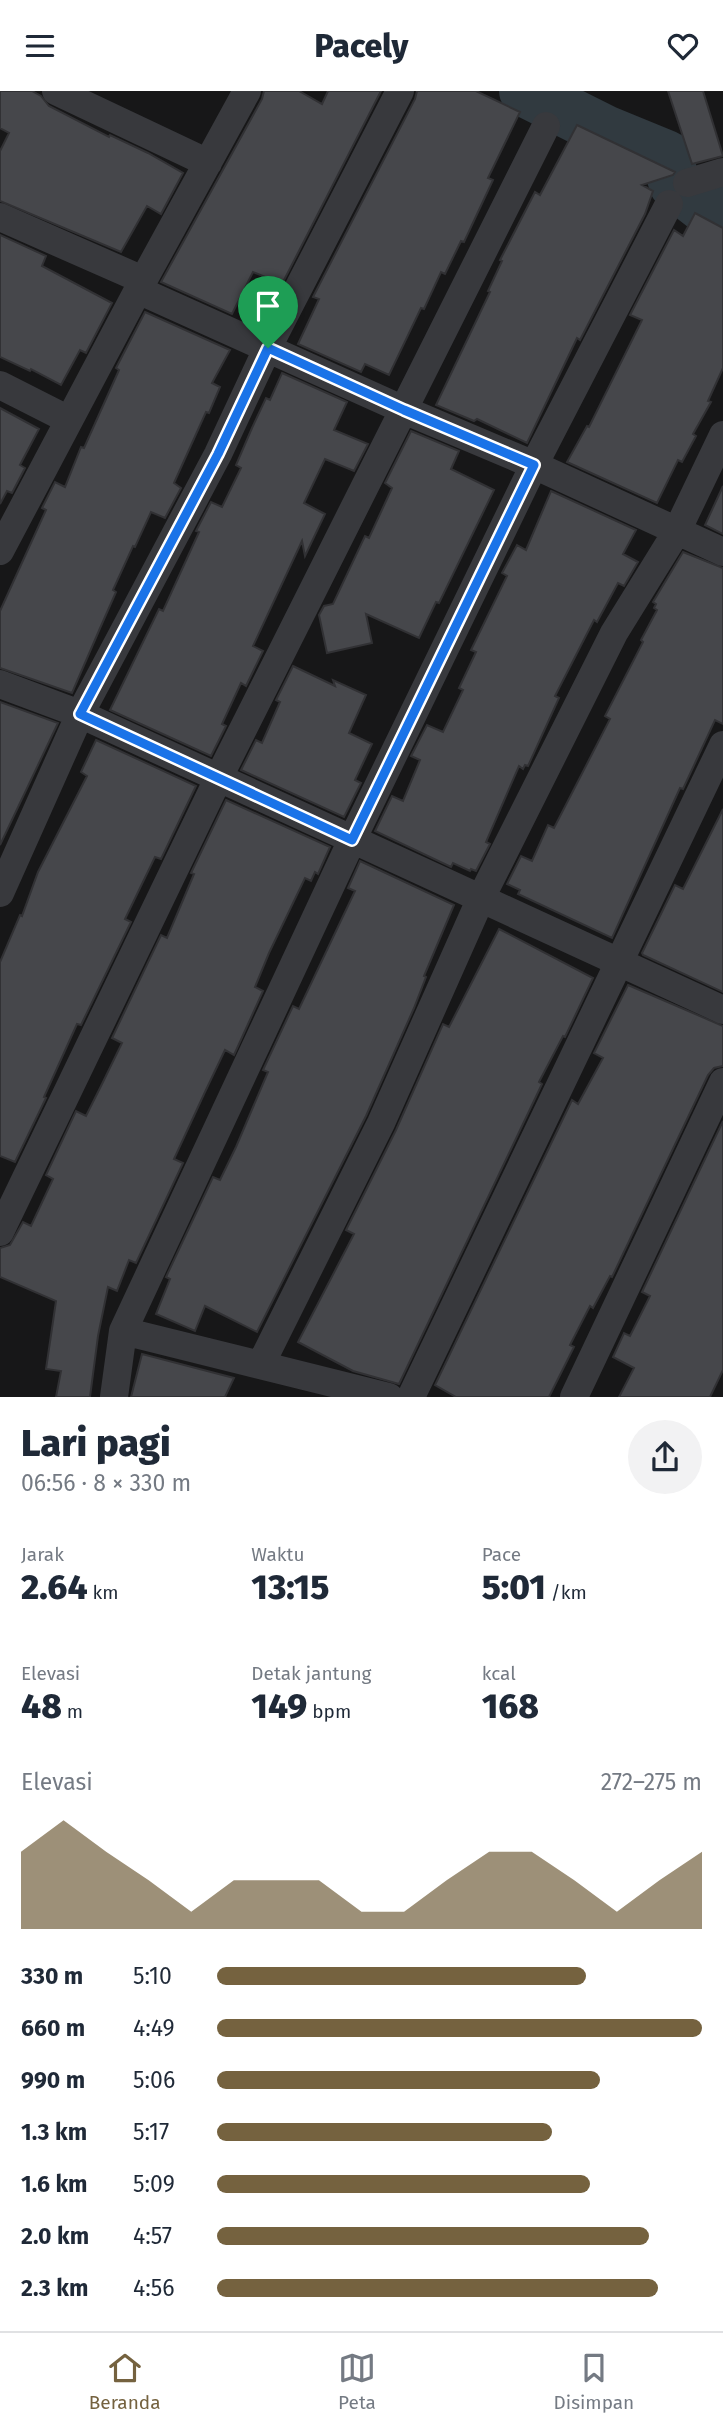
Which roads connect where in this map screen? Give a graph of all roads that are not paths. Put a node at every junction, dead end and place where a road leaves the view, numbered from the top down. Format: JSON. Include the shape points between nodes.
{"nodes":[{"id":1,"x":56,"y":91,"type":"edge"},
{"id":2,"x":247,"y":91,"type":"edge"},
{"id":3,"x":400,"y":91,"type":"edge"},
{"id":4,"x":546,"y":126,"type":"dead end"},
{"id":5,"x":208,"y":163,"type":"junction"},
{"id":6,"x":723,"y":172,"type":"edge"},
{"id":7,"x":0,"y":216,"type":"edge"},
{"id":8,"x":141,"y":285,"type":"junction"},
{"id":9,"x":268,"y":348,"type":"junction"},
{"id":10,"x":0,"y":384,"type":"edge"},
{"id":11,"x":404,"y":410,"type":"junction"},
{"id":12,"x":69,"y":420,"type":"junction"},
{"id":13,"x":723,"y":435,"type":"edge"},
{"id":14,"x":534,"y":465,"type":"junction"},
{"id":15,"x":677,"y":531,"type":"junction"},
{"id":16,"x":0,"y":551,"type":"edge"},
{"id":17,"x":723,"y":552,"type":"edge"},
{"id":18,"x":0,"y":684,"type":"edge"},
{"id":19,"x":80,"y":714,"type":"junction"},
{"id":20,"x":723,"y":745,"type":"edge"},
{"id":21,"x":218,"y":779,"type":"junction"},
{"id":22,"x":352,"y":840,"type":"junction"},
{"id":23,"x":8,"y":854,"type":"edge"},
{"id":24,"x":0,"y":893,"type":"edge"},
{"id":25,"x":481,"y":898,"type":"junction"},
{"id":26,"x":618,"y":963,"type":"junction"},
{"id":27,"x":723,"y":1010,"type":"edge"},
{"id":28,"x":723,"y":1082,"type":"edge"},
{"id":29,"x":0,"y":1232,"type":"edge"},
{"id":30,"x":123,"y":1331,"type":"junction"},
{"id":31,"x":261,"y":1364,"type":"junction"},
{"id":32,"x":114,"y":1397,"type":"edge"},
{"id":33,"x":389,"y":1397,"type":"edge"},
{"id":34,"x":411,"y":1397,"type":"edge"},
{"id":35,"x":574,"y":1397,"type":"edge"}],
"edges":[{"from":1,"to":5,"type":"street"},
{"from":2,"to":5,"type":"street"},
{"from":3,"to":9,"type":"street"},
{"from":4,"to":11,"type":"street"},
{"from":5,"to":8,"type":"street"},
{"from":6,"to":14,"type":"street","via":[[678,193]]},
{"from":7,"to":8,"type":"street"},
{"from":8,"to":9,"type":"street"},
{"from":8,"to":12,"type":"street"},
{"from":9,"to":11,"type":"street"},
{"from":9,"to":19,"type":"street","via":[[218,454]]},
{"from":10,"to":12,"type":"street"},
{"from":11,"to":14,"type":"street"},
{"from":11,"to":21,"type":"street"},
{"from":12,"to":16,"type":"street"},
{"from":13,"to":15,"type":"street"},
{"from":14,"to":15,"type":"street"},
{"from":14,"to":22,"type":"street"},
{"from":15,"to":17,"type":"street"},
{"from":15,"to":25,"type":"street","via":[[614,633]]},
{"from":18,"to":19,"type":"street"},
{"from":19,"to":21,"type":"street"},
{"from":19,"to":23,"type":"street"},
{"from":20,"to":26,"type":"street"},
{"from":21,"to":22,"type":"street"},
{"from":21,"to":29,"type":"street"},
{"from":22,"to":25,"type":"street"},
{"from":22,"to":30,"type":"street"},
{"from":23,"to":24,"type":"street"},
{"from":25,"to":26,"type":"street"},
{"from":25,"to":31,"type":"street","via":[[381,1123]]},
{"from":26,"to":27,"type":"street"},
{"from":26,"to":34,"type":"street"},
{"from":28,"to":35,"type":"street"},
{"from":30,"to":31,"type":"street"},
{"from":30,"to":32,"type":"street"},
{"from":31,"to":33,"type":"street"}]}
